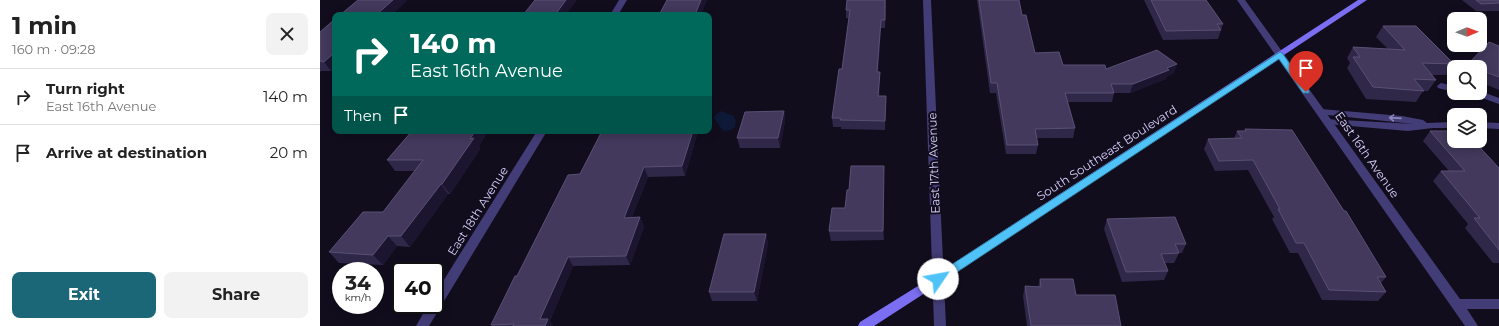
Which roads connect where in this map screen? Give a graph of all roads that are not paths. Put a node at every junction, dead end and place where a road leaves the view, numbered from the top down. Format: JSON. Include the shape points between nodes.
{"nodes":[{"id":1,"x":623,"y":0,"type":"edge"},
{"id":2,"x":928,"y":0,"type":"edge"},
{"id":3,"x":1241,"y":0,"type":"edge"},
{"id":4,"x":1363,"y":0,"type":"edge"},
{"id":5,"x":616,"y":12,"type":"edge"},
{"id":6,"x":1280,"y":55,"type":"junction"},
{"id":7,"x":1441,"y":86,"type":"dead end"},
{"id":8,"x":1447,"y":87,"type":"edge"},
{"id":9,"x":1487,"y":97,"type":"edge"},
{"id":10,"x":1499,"y":101,"type":"edge"},
{"id":11,"x":1324,"y":117,"type":"junction"},
{"id":12,"x":1447,"y":125,"type":"edge"},
{"id":13,"x":1487,"y":125,"type":"edge"},
{"id":14,"x":1499,"y":126,"type":"edge"},
{"id":15,"x":540,"y":134,"type":"edge"},
{"id":16,"x":938,"y":279,"type":"junction"},
{"id":17,"x":1456,"y":304,"type":"junction"},
{"id":18,"x":1499,"y":304,"type":"edge"},
{"id":19,"x":422,"y":326,"type":"edge"},
{"id":20,"x":864,"y":326,"type":"edge"},
{"id":21,"x":940,"y":326,"type":"edge"},
{"id":22,"x":1472,"y":326,"type":"edge"}],
"edges":[{"from":1,"to":5,"type":"street"},
{"from":2,"to":16,"type":"street","name":"East 17th Avenue"},
{"from":3,"to":6,"type":"street","name":"East 16th Avenue"},
{"from":4,"to":6,"type":"street","name":"South Southeast Boulevard"},
{"from":6,"to":11,"type":"street","name":"East 16th Avenue"},
{"from":6,"to":16,"type":"street","name":"South Southeast Boulevard"},
{"from":7,"to":8,"type":"street"},
{"from":9,"to":10,"type":"street"},
{"from":11,"to":12,"type":"street","via":[[1408,128]]},
{"from":11,"to":17,"type":"street","name":"East 16th Avenue"},
{"from":13,"to":14,"type":"street"},
{"from":15,"to":19,"type":"street","name":"East 18th Avenue"},
{"from":16,"to":20,"type":"street","name":"South Southeast Boulevard"},
{"from":16,"to":21,"type":"street","name":"East 17th Avenue"},
{"from":17,"to":18,"type":"street"},
{"from":17,"to":22,"type":"street","name":"East 16th Avenue"}]}
